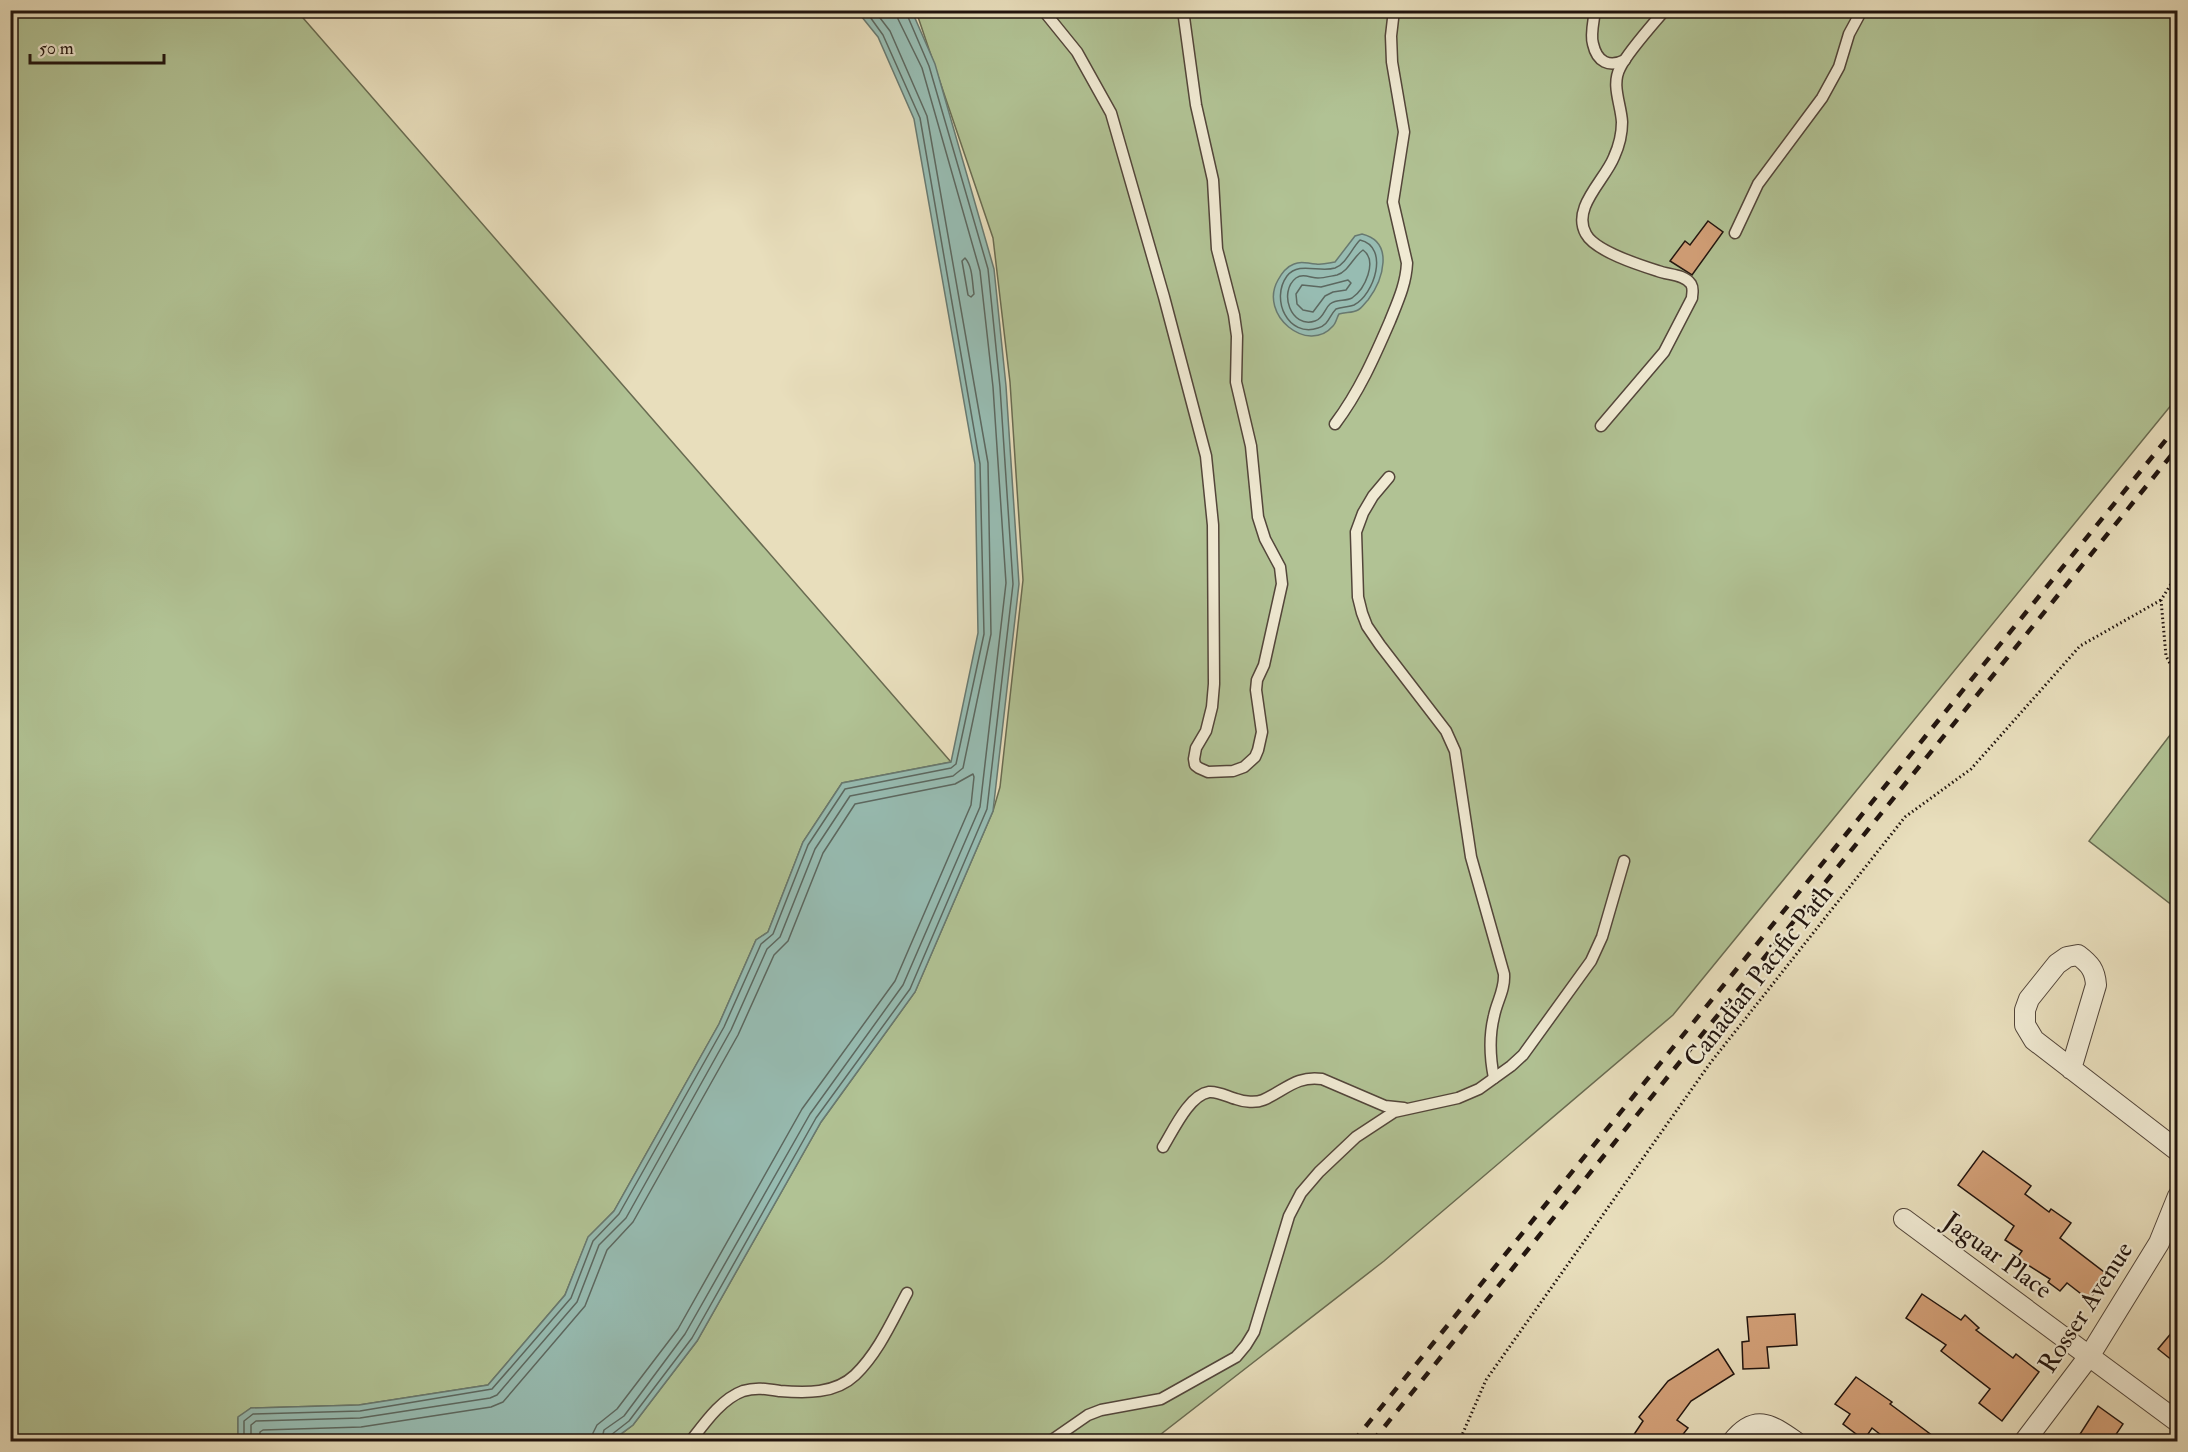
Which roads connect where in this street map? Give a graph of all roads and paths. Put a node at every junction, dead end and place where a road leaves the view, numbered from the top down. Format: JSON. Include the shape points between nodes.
{"nodes":[{"id":1,"x":1043,"y":10,"type":"edge"},
{"id":2,"x":1183,"y":10,"type":"edge"},
{"id":3,"x":1394,"y":10,"type":"edge"},
{"id":4,"x":1595,"y":10,"type":"edge"},
{"id":5,"x":1665,"y":10,"type":"edge"},
{"id":6,"x":1862,"y":10,"type":"edge"},
{"id":7,"x":1625,"y":60,"type":"junction"},
{"id":8,"x":1735,"y":233,"type":"dead end"},
{"id":9,"x":1335,"y":424,"type":"dead end"},
{"id":10,"x":1600,"y":426,"type":"dead end"},
{"id":11,"x":1389,"y":477,"type":"dead end"},
{"id":12,"x":2178,"y":573,"type":"edge"},
{"id":13,"x":2161,"y":600,"type":"junction"},
{"id":14,"x":2178,"y":678,"type":"edge"},
{"id":15,"x":1624,"y":861,"type":"dead end"},
{"id":16,"x":2071,"y":1069,"type":"junction"},
{"id":17,"x":1494,"y":1078,"type":"junction"},
{"id":18,"x":1419,"y":1106,"type":"junction"},
{"id":19,"x":1163,"y":1147,"type":"dead end"},
{"id":20,"x":2178,"y":1151,"type":"edge"},
{"id":21,"x":2178,"y":1196,"type":"edge"},
{"id":22,"x":1904,"y":1219,"type":"dead end"},
{"id":23,"x":907,"y":1293,"type":"dead end"},
{"id":24,"x":2090,"y":1355,"type":"junction"},
{"id":25,"x":2178,"y":1422,"type":"edge"},
{"id":26,"x":690,"y":1442,"type":"edge"},
{"id":27,"x":1049,"y":1442,"type":"edge"},
{"id":28,"x":1459,"y":1442,"type":"edge"},
{"id":29,"x":1732,"y":1442,"type":"edge"},
{"id":30,"x":1796,"y":1442,"type":"edge"},
{"id":31,"x":2024,"y":1442,"type":"edge"}],
"edges":[{"from":1,"to":2,"type":"lane","via":[[1077,52],[1111,113],[1206,456],[1213,525],[1214,684],[1206,731],[1194,759],[1199,768],[1220,773],[1244,767],[1258,750],[1262,732],[1257,680],[1282,584],[1280,567],[1258,517],[1251,446],[1236,382],[1234,315],[1217,249],[1213,180],[1196,105]]},
{"from":3,"to":9,"type":"lane","via":[[1392,62],[1404,132],[1393,202],[1407,270],[1372,364]]},
{"from":4,"to":7,"type":"lane","via":[[1592,44],[1599,57],[1615,65]]},
{"from":5,"to":7,"type":"lane"},
{"from":6,"to":8,"type":"lane","via":[[1822,98],[1758,184]]},
{"from":7,"to":10,"type":"lane","via":[[1617,82],[1621,138],[1607,172],[1581,216],[1582,226],[1596,245],[1677,276],[1690,283],[1693,290],[1664,352]]},
{"from":11,"to":17,"type":"lane","via":[[1362,513],[1356,532],[1358,597],[1367,626],[1446,731],[1455,751],[1471,857],[1504,974],[1491,1042]]},
{"from":12,"to":13,"type":"path"},
{"from":13,"to":14,"type":"path","via":[[2166,656]]},
{"from":13,"to":28,"type":"path","name":"Canadian Pacific Path","via":[[2080,646],[1971,769],[1905,817],[1697,1082],[1486,1380]]},
{"from":15,"to":17,"type":"lane","via":[[1591,961],[1523,1055]]},
{"from":16,"to":16,"type":"street","via":[[2096,985],[2096,974],[2090,964],[2078,956],[2057,964],[2025,1010],[2025,1025],[2034,1040]]},
{"from":16,"to":20,"type":"street"},
{"from":17,"to":18,"type":"lane","via":[[1458,1098]]},
{"from":18,"to":19,"type":"lane","via":[[1385,1106],[1312,1077],[1294,1082],[1261,1101],[1240,1101],[1208,1092],[1189,1105]]},
{"from":18,"to":27,"type":"lane","via":[[1394,1112],[1372,1125],[1335,1155],[1301,1193],[1289,1216],[1254,1332],[1236,1356],[1161,1399],[1088,1415]]},
{"from":21,"to":24,"type":"street","name":"Rosser Avenue","via":[[2159,1243]]},
{"from":22,"to":24,"type":"street","name":"Jaguar Place"},
{"from":23,"to":26,"type":"lane","via":[[877,1347],[854,1376],[820,1392],[757,1388],[741,1392],[722,1406]]},
{"from":24,"to":25,"type":"street","name":"Jaguar Place"},
{"from":24,"to":31,"type":"street","name":"Rosser Avenue"},
{"from":29,"to":30,"type":"street","via":[[1745,1427],[1760,1423],[1776,1428]]}]}
